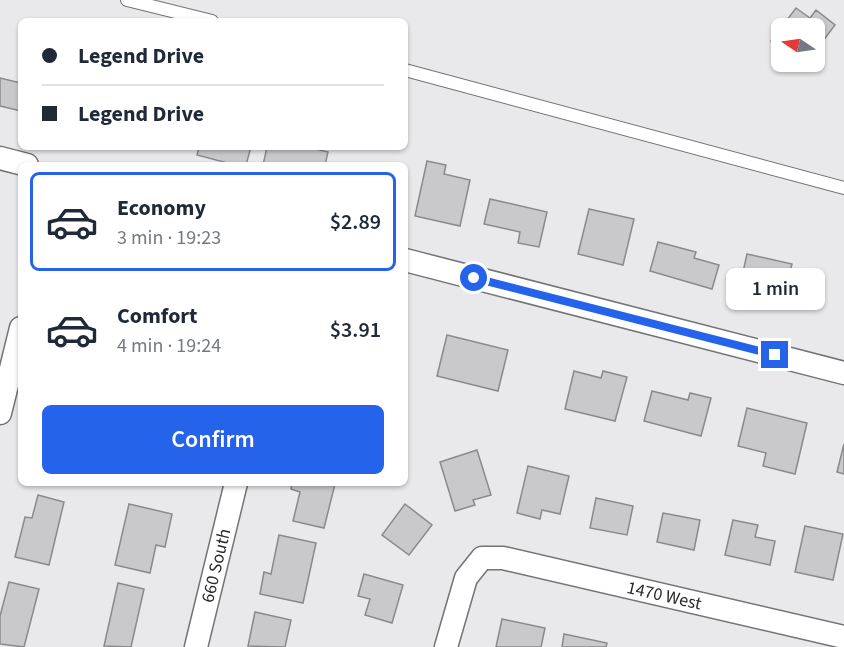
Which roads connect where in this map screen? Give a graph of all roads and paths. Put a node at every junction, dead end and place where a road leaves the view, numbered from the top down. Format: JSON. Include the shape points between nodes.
{"nodes":[{"id":1,"x":127,"y":0,"type":"edge"},
{"id":2,"x":200,"y":18,"type":"edge"},
{"id":3,"x":408,"y":71,"type":"edge"},
{"id":4,"x":0,"y":158,"type":"edge"},
{"id":5,"x":18,"y":163,"type":"edge"},
{"id":6,"x":844,"y":188,"type":"edge"},
{"id":7,"x":408,"y":261,"type":"edge"},
{"id":8,"x":18,"y":340,"type":"edge"},
{"id":9,"x":844,"y":373,"type":"edge"},
{"id":10,"x":0,"y":413,"type":"edge"},
{"id":11,"x":235,"y":486,"type":"edge"},
{"id":12,"x":844,"y":637,"type":"edge"},
{"id":13,"x":196,"y":647,"type":"edge"},
{"id":14,"x":446,"y":647,"type":"edge"}],
"edges":[{"from":1,"to":2,"type":"lane"},
{"from":3,"to":6,"type":"lane"},
{"from":4,"to":5,"type":"street"},
{"from":7,"to":9,"type":"street"},
{"from":8,"to":10,"type":"street"},
{"from":11,"to":13,"type":"street","name":"660 South"},
{"from":12,"to":14,"type":"street","name":"1470 West","via":[[503,558],[482,558],[466,578]]}]}
